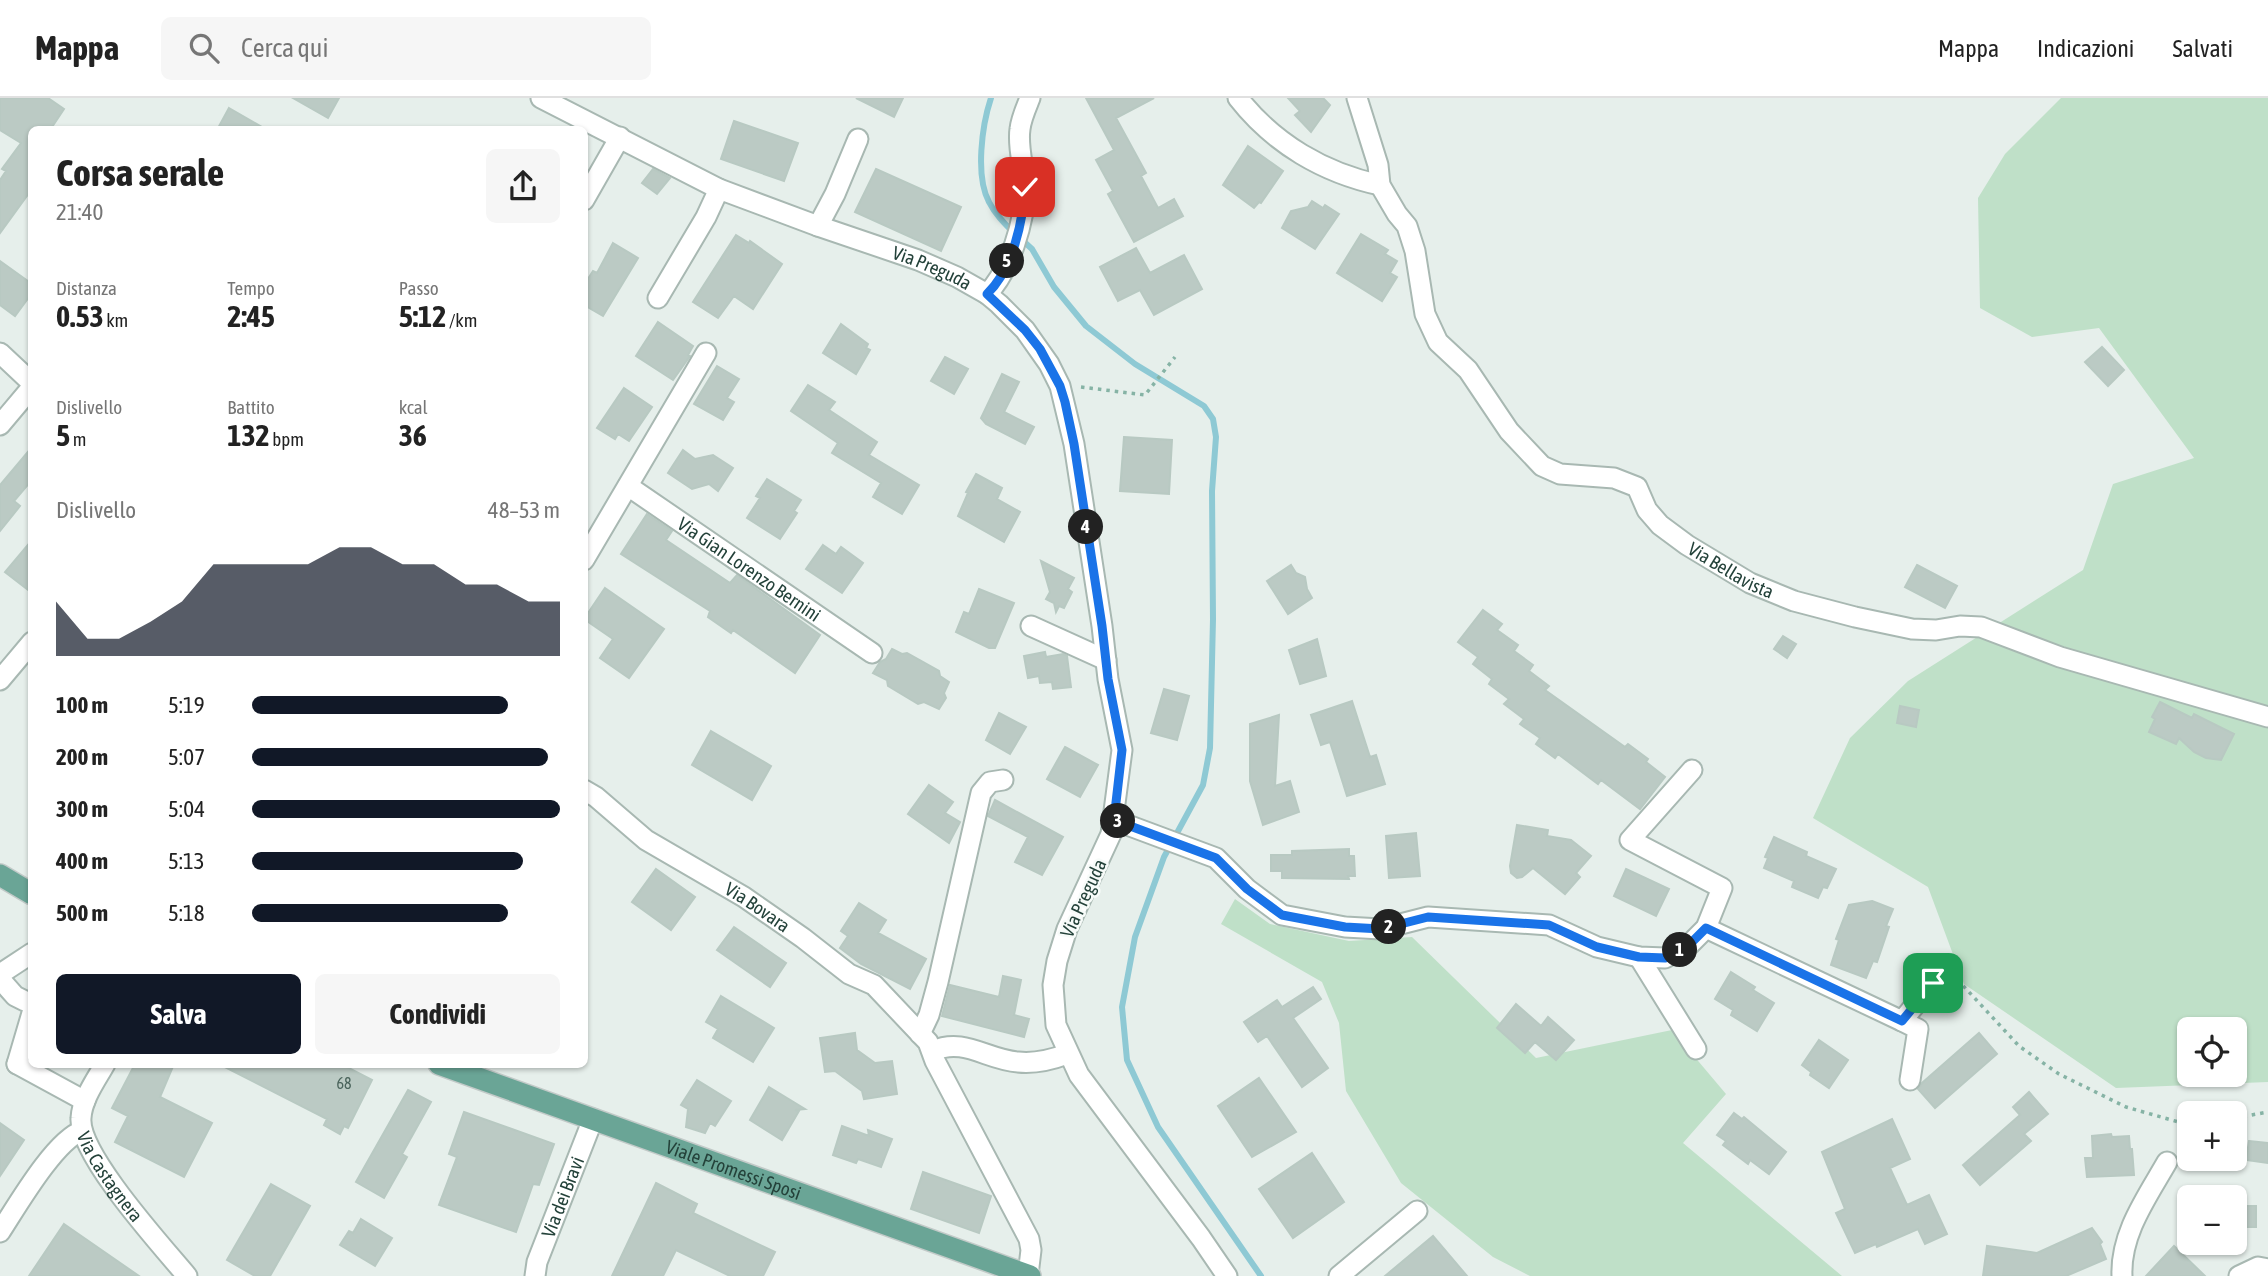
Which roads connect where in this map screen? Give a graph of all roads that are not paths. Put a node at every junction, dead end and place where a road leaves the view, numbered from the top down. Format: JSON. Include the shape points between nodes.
{"nodes":[{"id":1,"x":541,"y":98,"type":"edge"},
{"id":2,"x":1030,"y":98,"type":"edge"},
{"id":3,"x":1238,"y":98,"type":"edge"},
{"id":4,"x":1357,"y":98,"type":"edge"},
{"id":5,"x":621,"y":137,"type":"junction"},
{"id":6,"x":858,"y":139,"type":"dead end"},
{"id":7,"x":1380,"y":185,"type":"junction"},
{"id":8,"x":719,"y":189,"type":"junction"},
{"id":9,"x":588,"y":193,"type":"edge"},
{"id":10,"x":818,"y":226,"type":"junction"},
{"id":11,"x":987,"y":294,"type":"junction"},
{"id":12,"x":658,"y":298,"type":"dead end"},
{"id":13,"x":0,"y":353,"type":"edge"},
{"id":14,"x":706,"y":353,"type":"dead end"},
{"id":15,"x":28,"y":381,"type":"edge"},
{"id":16,"x":28,"y":390,"type":"edge"},
{"id":17,"x":0,"y":425,"type":"edge"},
{"id":18,"x":628,"y":486,"type":"junction"},
{"id":19,"x":588,"y":553,"type":"edge"},
{"id":20,"x":1031,"y":626,"type":"dead end"},
{"id":21,"x":28,"y":647,"type":"edge"},
{"id":22,"x":872,"y":653,"type":"dead end"},
{"id":23,"x":1106,"y":660,"type":"junction"},
{"id":24,"x":0,"y":680,"type":"edge"},
{"id":25,"x":2268,"y":717,"type":"edge"},
{"id":26,"x":1692,"y":770,"type":"dead end"},
{"id":27,"x":1003,"y":780,"type":"dead end"},
{"id":28,"x":588,"y":793,"type":"edge"},
{"id":29,"x":1114,"y":820,"type":"junction"},
{"id":30,"x":0,"y":875,"type":"edge"},
{"id":31,"x":28,"y":892,"type":"edge"},
{"id":32,"x":1706,"y":928,"type":"junction"},
{"id":33,"x":1639,"y":957,"type":"junction"},
{"id":34,"x":28,"y":960,"type":"edge"},
{"id":35,"x":0,"y":974,"type":"edge"},
{"id":36,"x":0,"y":979,"type":"edge"},
{"id":37,"x":1933,"y":983,"type":"road end"},
{"id":38,"x":28,"y":1003,"type":"edge"},
{"id":39,"x":1902,"y":1021,"type":"junction"},
{"id":40,"x":28,"y":1023,"type":"edge"},
{"id":41,"x":920,"y":1034,"type":"junction"},
{"id":42,"x":1696,"y":1049,"type":"dead end"},
{"id":43,"x":933,"y":1051,"type":"junction"},
{"id":44,"x":1067,"y":1054,"type":"junction"},
{"id":45,"x":24,"y":1062,"type":"edge"},
{"id":46,"x":33,"y":1068,"type":"edge"},
{"id":47,"x":102,"y":1068,"type":"edge"},
{"id":48,"x":450,"y":1068,"type":"edge"},
{"id":49,"x":1910,"y":1080,"type":"dead end"},
{"id":50,"x":85,"y":1101,"type":"junction"},
{"id":51,"x":593,"y":1119,"type":"junction"},
{"id":52,"x":82,"y":1131,"type":"junction"},
{"id":53,"x":2167,"y":1162,"type":"dead end"},
{"id":54,"x":1418,"y":1211,"type":"dead end"},
{"id":55,"x":0,"y":1231,"type":"edge"},
{"id":56,"x":2268,"y":1269,"type":"edge"},
{"id":57,"x":1029,"y":1275,"type":"edge"},
{"id":58,"x":187,"y":1276,"type":"edge"},
{"id":59,"x":535,"y":1276,"type":"edge"},
{"id":60,"x":1227,"y":1276,"type":"edge"},
{"id":61,"x":1339,"y":1276,"type":"edge"},
{"id":62,"x":2122,"y":1276,"type":"edge"},
{"id":63,"x":2239,"y":1276,"type":"edge"}],
"edges":[{"from":1,"to":5,"type":"street","name":"Via Preguda"},
{"from":2,"to":11,"type":"street","via":[[1020,128],[1025,187],[1022,220],[1012,252]]},
{"from":3,"to":7,"type":"street","via":[[1293,150],[1333,171]]},
{"from":4,"to":7,"type":"street"},
{"from":5,"to":8,"type":"street","name":"Via Preguda"},
{"from":5,"to":9,"type":"street"},
{"from":6,"to":10,"type":"street"},
{"from":7,"to":25,"type":"street","name":"Via Bellavista","via":[[1407,226],[1425,314],[1438,342],[1468,370],[1510,431],[1542,466],[1560,474],[1614,478],[1637,487],[1647,510],[1687,545],[1750,583],[1794,601],[1912,629],[1980,627],[2060,657]]},
{"from":8,"to":10,"type":"street","name":"Via Preguda"},
{"from":8,"to":12,"type":"street"},
{"from":10,"to":11,"type":"street","name":"Via Preguda","via":[[918,260]]},
{"from":11,"to":23,"type":"street","name":"Via Preguda","via":[[1025,330],[1060,384],[1074,444]]},
{"from":13,"to":15,"type":"street"},
{"from":14,"to":18,"type":"street"},
{"from":16,"to":17,"type":"street"},
{"from":18,"to":19,"type":"street"},
{"from":18,"to":22,"type":"street","name":"Via Gian Lorenzo Bernini"},
{"from":20,"to":23,"type":"street"},
{"from":21,"to":24,"type":"street"},
{"from":23,"to":29,"type":"street","name":"Via Preguda","via":[[1122,750]]},
{"from":26,"to":32,"type":"street","via":[[1630,840],[1722,888]]},
{"from":27,"to":41,"type":"street","via":[[990,782],[981,793],[938,982]]},
{"from":28,"to":41,"type":"street","name":"Via Bovara","via":[[646,840],[760,908],[849,974],[874,985]]},
{"from":29,"to":33,"type":"street","via":[[1216,858],[1282,915],[1381,929],[1428,917],[1549,925],[1597,947]]},
{"from":29,"to":44,"type":"street","name":"Via Preguda","via":[[1104,854],[1062,941],[1055,969],[1056,1025]]},
{"from":30,"to":31,"type":"main road"},
{"from":32,"to":33,"type":"street","via":[[1665,958]]},
{"from":32,"to":39,"type":"street"},
{"from":33,"to":42,"type":"street"},
{"from":34,"to":35,"type":"street"},
{"from":36,"to":38,"type":"street"},
{"from":37,"to":39,"type":"street"},
{"from":39,"to":49,"type":"street","via":[[1917,1029]]},
{"from":40,"to":45,"type":"street"},
{"from":41,"to":43,"type":"street","name":"Via Bovara"},
{"from":43,"to":44,"type":"street","via":[[955,1044],[1017,1062],[1045,1062]]},
{"from":43,"to":57,"type":"street","name":"Via Bovara","via":[[1029,1239]]},
{"from":44,"to":60,"type":"street","name":"Via Preguda"},
{"from":46,"to":50,"type":"street"},
{"from":47,"to":50,"type":"street","name":"Via Castagnera"},
{"from":48,"to":51,"type":"main road","name":"Viale Promessi Sposi"},
{"from":50,"to":52,"type":"street","name":"Via Castagnera"},
{"from":51,"to":57,"type":"main road","name":"Viale Promessi Sposi"},
{"from":51,"to":59,"type":"street","name":"Via dei Bravi"},
{"from":52,"to":55,"type":"street","via":[[58,1148]]},
{"from":52,"to":58,"type":"street","name":"Via Castagnera","via":[[91,1152]]},
{"from":53,"to":62,"type":"street","via":[[2132,1224],[2121,1260]]},
{"from":54,"to":61,"type":"street"},
{"from":56,"to":63,"type":"street"}]}
